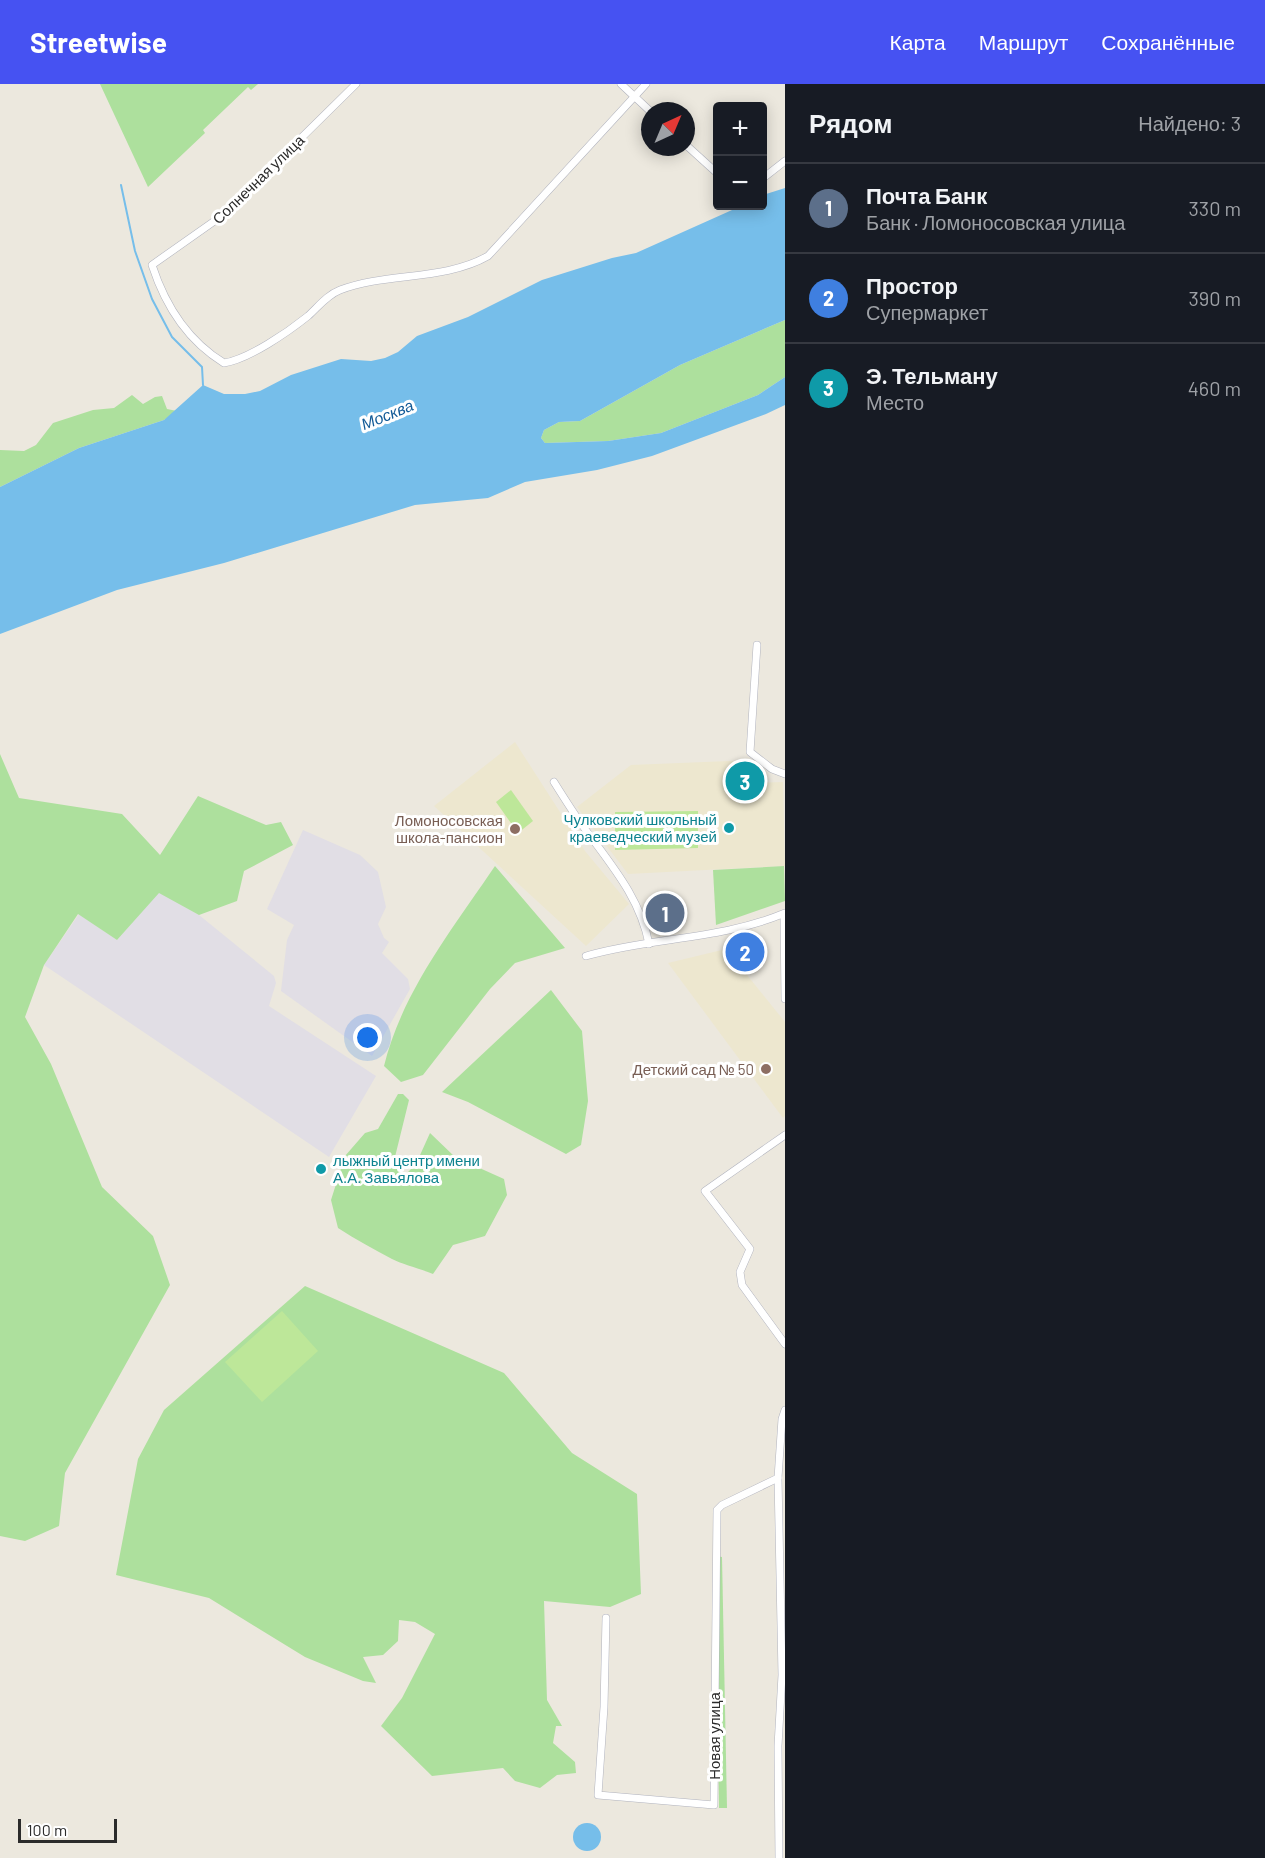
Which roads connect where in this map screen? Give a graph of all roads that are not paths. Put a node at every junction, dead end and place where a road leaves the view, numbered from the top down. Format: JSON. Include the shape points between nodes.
{"nodes":[{"id":1,"x":356,"y":84,"type":"edge"},
{"id":2,"x":621,"y":84,"type":"edge"},
{"id":3,"x":646,"y":84,"type":"edge"},
{"id":4,"x":634,"y":97,"type":"junction"},
{"id":5,"x":641,"y":103,"type":"edge"},
{"id":6,"x":695,"y":153,"type":"edge"},
{"id":7,"x":785,"y":160,"type":"edge"},
{"id":8,"x":713,"y":170,"type":"edge"},
{"id":9,"x":767,"y":175,"type":"edge"},
{"id":10,"x":757,"y":645,"type":"dead end"},
{"id":11,"x":785,"y":774,"type":"edge"},
{"id":12,"x":554,"y":782,"type":"dead end"},
{"id":13,"x":784,"y":914,"type":"edge"},
{"id":14,"x":649,"y":945,"type":"junction"},
{"id":15,"x":586,"y":956,"type":"dead end"},
{"id":16,"x":785,"y":999,"type":"edge"},
{"id":17,"x":785,"y":1135,"type":"edge"},
{"id":18,"x":785,"y":1344,"type":"edge"},
{"id":19,"x":785,"y":1410,"type":"edge"},
{"id":20,"x":778,"y":1478,"type":"junction"},
{"id":21,"x":606,"y":1618,"type":"dead end"},
{"id":22,"x":779,"y":1858,"type":"edge"}],
"edges":[{"from":1,"to":4,"type":"street","name":"Солнечная улица","via":[[223,215],[152,265],[178,321],[206,352],[224,363],[237,361],[299,322],[332,294],[382,279],[465,267],[488,256]]},
{"from":2,"to":4,"type":"street"},
{"from":3,"to":4,"type":"street"},
{"from":4,"to":5,"type":"street"},
{"from":6,"to":8,"type":"street"},
{"from":7,"to":9,"type":"street"},
{"from":10,"to":11,"type":"street","via":[[750,752]]},
{"from":12,"to":14,"type":"street","via":[[623,879],[644,921]]},
{"from":13,"to":14,"type":"street","via":[[714,935]]},
{"from":13,"to":16,"type":"street"},
{"from":14,"to":15,"type":"street"},
{"from":17,"to":18,"type":"street","via":[[705,1191],[750,1249],[740,1272],[742,1285]]},
{"from":19,"to":20,"type":"street"},
{"from":20,"to":21,"type":"street","name":"Новая улица","via":[[717,1510],[714,1805],[598,1795]]},
{"from":20,"to":22,"type":"street","via":[[782,1675]]}]}
